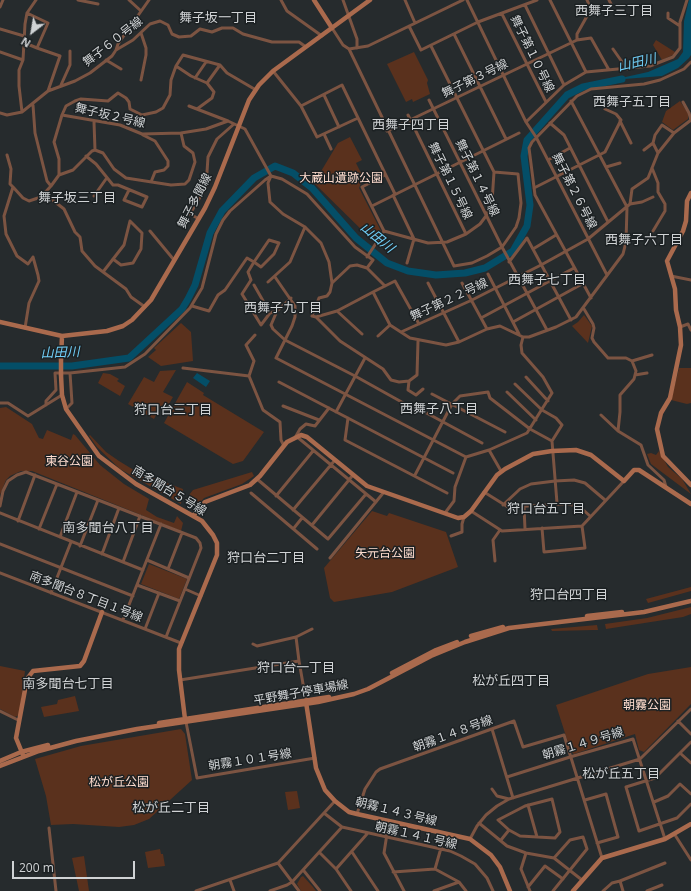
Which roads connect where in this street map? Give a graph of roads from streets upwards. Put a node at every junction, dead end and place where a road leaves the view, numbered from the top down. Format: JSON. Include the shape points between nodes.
{"nodes":[{"id":1,"x":3,"y":0,"type":"edge"},
{"id":2,"x":36,"y":0,"type":"edge"},
{"id":3,"x":78,"y":0,"type":"edge"},
{"id":4,"x":129,"y":0,"type":"edge"},
{"id":5,"x":149,"y":0,"type":"edge"},
{"id":6,"x":281,"y":0,"type":"edge"},
{"id":7,"x":314,"y":0,"type":"edge"},
{"id":8,"x":344,"y":0,"type":"edge"},
{"id":9,"x":370,"y":0,"type":"edge"},
{"id":10,"x":405,"y":0,"type":"edge"},
{"id":11,"x":463,"y":0,"type":"edge"},
{"id":12,"x":467,"y":0,"type":"edge"},
{"id":13,"x":537,"y":0,"type":"edge"},
{"id":14,"x":550,"y":0,"type":"edge"},
{"id":15,"x":587,"y":0,"type":"edge"},
{"id":16,"x":687,"y":0,"type":"edge"},
{"id":17,"x":91,"y":2,"type":"edge"},
{"id":18,"x":98,"y":4,"type":"dead end"},
{"id":19,"x":525,"y":5,"type":"junction"},
{"id":20,"x":0,"y":7,"type":"edge"},
{"id":21,"x":141,"y":11,"type":"junction"},
{"id":22,"x":668,"y":13,"type":"dead end"},
{"id":23,"x":27,"y":14,"type":"junction"},
{"id":24,"x":349,"y":14,"type":"junction"},
{"id":25,"x":502,"y":14,"type":"junction"},
{"id":26,"x":478,"y":22,"type":"junction"},
{"id":27,"x":48,"y":23,"type":"junction"},
{"id":28,"x":415,"y":23,"type":"junction"},
{"id":29,"x":53,"y":25,"type":"dead end"},
{"id":30,"x":409,"y":26,"type":"junction"},
{"id":31,"x":680,"y":26,"type":"junction"},
{"id":32,"x":332,"y":28,"type":"junction"},
{"id":33,"x":0,"y":29,"type":"edge"},
{"id":34,"x":141,"y":33,"type":"junction"},
{"id":35,"x":454,"y":34,"type":"junction"},
{"id":36,"x":24,"y":36,"type":"junction"},
{"id":37,"x":322,"y":36,"type":"junction"},
{"id":38,"x":577,"y":40,"type":"junction"},
{"id":39,"x":570,"y":42,"type":"junction"},
{"id":40,"x":25,"y":43,"type":"junction"},
{"id":41,"x":431,"y":46,"type":"junction"},
{"id":42,"x":306,"y":47,"type":"junction"},
{"id":43,"x":37,"y":48,"type":"junction"},
{"id":44,"x":357,"y":48,"type":"junction"},
{"id":45,"x":349,"y":49,"type":"junction"},
{"id":46,"x":116,"y":50,"type":"junction"},
{"id":47,"x":613,"y":50,"type":"dead end"},
{"id":48,"x":70,"y":51,"type":"dead end"},
{"id":49,"x":0,"y":52,"type":"edge"},
{"id":50,"x":548,"y":53,"type":"junction"},
{"id":51,"x":23,"y":60,"type":"junction"},
{"id":52,"x":106,"y":60,"type":"junction"},
{"id":53,"x":206,"y":62,"type":"junction"},
{"id":54,"x":691,"y":62,"type":"edge"},
{"id":55,"x":526,"y":64,"type":"junction"},
{"id":56,"x":220,"y":65,"type":"junction"},
{"id":57,"x":176,"y":66,"type":"junction"},
{"id":58,"x":121,"y":69,"type":"dead end"},
{"id":59,"x":627,"y":69,"type":"junction"},
{"id":60,"x":609,"y":70,"type":"junction"},
{"id":61,"x":273,"y":71,"type":"junction"},
{"id":62,"x":586,"y":72,"type":"junction"},
{"id":63,"x":503,"y":75,"type":"junction"},
{"id":64,"x":195,"y":78,"type":"junction"},
{"id":65,"x":141,"y":80,"type":"dead end"},
{"id":66,"x":207,"y":83,"type":"junction"},
{"id":67,"x":564,"y":85,"type":"junction"},
{"id":68,"x":61,"y":86,"type":"junction"},
{"id":69,"x":480,"y":86,"type":"junction"},
{"id":70,"x":256,"y":90,"type":"junction"},
{"id":71,"x":48,"y":91,"type":"junction"},
{"id":72,"x":324,"y":95,"type":"junction"},
{"id":73,"x":456,"y":98,"type":"junction"},
{"id":74,"x":429,"y":100,"type":"dead end"},
{"id":75,"x":571,"y":101,"type":"junction"},
{"id":76,"x":546,"y":102,"type":"junction"},
{"id":77,"x":683,"y":102,"type":"dead end"},
{"id":78,"x":33,"y":104,"type":"junction"},
{"id":79,"x":189,"y":106,"type":"dead end"},
{"id":80,"x":301,"y":106,"type":"junction"},
{"id":81,"x":605,"y":109,"type":"dead end"},
{"id":82,"x":197,"y":110,"type":"junction"},
{"id":83,"x":433,"y":110,"type":"junction"},
{"id":84,"x":22,"y":112,"type":"junction"},
{"id":85,"x":0,"y":113,"type":"edge"},
{"id":86,"x":62,"y":115,"type":"junction"},
{"id":87,"x":408,"y":115,"type":"dead end"},
{"id":88,"x":358,"y":118,"type":"junction"},
{"id":89,"x":410,"y":120,"type":"junction"},
{"id":90,"x":621,"y":120,"type":"junction"},
{"id":91,"x":691,"y":120,"type":"edge"},
{"id":92,"x":228,"y":121,"type":"junction"},
{"id":93,"x":94,"y":122,"type":"junction"},
{"id":94,"x":526,"y":122,"type":"junction"},
{"id":95,"x":550,"y":124,"type":"junction"},
{"id":96,"x":236,"y":125,"type":"junction"},
{"id":97,"x":339,"y":127,"type":"junction"},
{"id":98,"x":387,"y":132,"type":"junction"},
{"id":99,"x":181,"y":133,"type":"junction"},
{"id":100,"x":520,"y":133,"type":"dead end"},
{"id":101,"x":674,"y":133,"type":"junction"},
{"id":102,"x":142,"y":134,"type":"junction"},
{"id":103,"x":324,"y":134,"type":"junction"},
{"id":104,"x":536,"y":137,"type":"junction"},
{"id":105,"x":506,"y":139,"type":"junction"},
{"id":106,"x":632,"y":143,"type":"dead end"},
{"id":107,"x":654,"y":143,"type":"junction"},
{"id":108,"x":570,"y":148,"type":"junction"},
{"id":109,"x":331,"y":149,"type":"dead end"},
{"id":110,"x":95,"y":150,"type":"junction"},
{"id":111,"x":483,"y":150,"type":"junction"},
{"id":112,"x":644,"y":150,"type":"dead end"},
{"id":113,"x":658,"y":153,"type":"junction"},
{"id":114,"x":7,"y":154,"type":"dead end"},
{"id":115,"x":599,"y":154,"type":"junction"},
{"id":116,"x":86,"y":156,"type":"junction"},
{"id":117,"x":548,"y":160,"type":"junction"},
{"id":118,"x":460,"y":162,"type":"junction"},
{"id":119,"x":620,"y":163,"type":"dead end"},
{"id":120,"x":579,"y":165,"type":"junction"},
{"id":121,"x":606,"y":167,"type":"junction"},
{"id":122,"x":652,"y":168,"type":"junction"},
{"id":123,"x":494,"y":172,"type":"junction"},
{"id":124,"x":437,"y":174,"type":"junction"},
{"id":125,"x":59,"y":175,"type":"junction"},
{"id":126,"x":385,"y":175,"type":"junction"},
{"id":127,"x":271,"y":176,"type":"junction"},
{"id":128,"x":556,"y":176,"type":"junction"},
{"id":129,"x":106,"y":179,"type":"junction"},
{"id":130,"x":151,"y":182,"type":"junction"},
{"id":131,"x":413,"y":185,"type":"junction"},
{"id":132,"x":51,"y":186,"type":"junction"},
{"id":133,"x":13,"y":187,"type":"junction"},
{"id":134,"x":534,"y":188,"type":"junction"},
{"id":135,"x":129,"y":190,"type":"junction"},
{"id":136,"x":691,"y":193,"type":"edge"},
{"id":137,"x":45,"y":194,"type":"junction"},
{"id":138,"x":394,"y":194,"type":"junction"},
{"id":139,"x":94,"y":196,"type":"dead end"},
{"id":140,"x":653,"y":197,"type":"dead end"},
{"id":141,"x":630,"y":204,"type":"junction"},
{"id":142,"x":372,"y":206,"type":"junction"},
{"id":143,"x":626,"y":207,"type":"junction"},
{"id":144,"x":2,"y":215,"type":"edge"},
{"id":145,"x":486,"y":216,"type":"junction"},
{"id":146,"x":199,"y":219,"type":"junction"},
{"id":147,"x":608,"y":222,"type":"junction"},
{"id":148,"x":305,"y":227,"type":"junction"},
{"id":149,"x":150,"y":231,"type":"dead end"},
{"id":150,"x":384,"y":231,"type":"junction"},
{"id":151,"x":653,"y":231,"type":"dead end"},
{"id":152,"x":0,"y":234,"type":"edge"},
{"id":153,"x":6,"y":234,"type":"junction"},
{"id":154,"x":466,"y":234,"type":"junction"},
{"id":155,"x":556,"y":235,"type":"junction"},
{"id":156,"x":414,"y":239,"type":"junction"},
{"id":157,"x":588,"y":239,"type":"junction"},
{"id":158,"x":442,"y":243,"type":"junction"},
{"id":159,"x":502,"y":247,"type":"junction"},
{"id":160,"x":533,"y":249,"type":"junction"},
{"id":161,"x":565,"y":252,"type":"junction"},
{"id":162,"x":367,"y":257,"type":"junction"},
{"id":163,"x":113,"y":259,"type":"junction"},
{"id":164,"x":174,"y":260,"type":"junction"},
{"id":165,"x":254,"y":262,"type":"junction"},
{"id":166,"x":509,"y":262,"type":"junction"},
{"id":167,"x":407,"y":263,"type":"dead end"},
{"id":168,"x":541,"y":265,"type":"junction"},
{"id":169,"x":367,"y":268,"type":"junction"},
{"id":170,"x":574,"y":268,"type":"junction"},
{"id":171,"x":103,"y":272,"type":"junction"},
{"id":172,"x":488,"y":274,"type":"dead end"},
{"id":173,"x":607,"y":275,"type":"junction"},
{"id":174,"x":670,"y":276,"type":"junction"},
{"id":175,"x":275,"y":277,"type":"junction"},
{"id":176,"x":518,"y":277,"type":"junction"},
{"id":177,"x":691,"y":280,"type":"edge"},
{"id":178,"x":550,"y":281,"type":"junction"},
{"id":179,"x":268,"y":282,"type":"dead end"},
{"id":180,"x":332,"y":283,"type":"junction"},
{"id":181,"x":428,"y":283,"type":"dead end"},
{"id":182,"x":462,"y":283,"type":"dead end"},
{"id":183,"x":582,"y":284,"type":"junction"},
{"id":184,"x":254,"y":285,"type":"dead end"},
{"id":185,"x":385,"y":286,"type":"junction"},
{"id":186,"x":496,"y":288,"type":"junction"},
{"id":187,"x":373,"y":292,"type":"junction"},
{"id":188,"x":527,"y":293,"type":"junction"},
{"id":189,"x":291,"y":298,"type":"junction"},
{"id":190,"x":559,"y":298,"type":"junction"},
{"id":191,"x":591,"y":298,"type":"junction"},
{"id":192,"x":472,"y":300,"type":"junction"},
{"id":193,"x":504,"y":305,"type":"junction"},
{"id":194,"x":192,"y":306,"type":"junction"},
{"id":195,"x":146,"y":307,"type":"junction"},
{"id":196,"x":584,"y":309,"type":"junction"},
{"id":197,"x":536,"y":310,"type":"junction"},
{"id":198,"x":277,"y":311,"type":"junction"},
{"id":199,"x":337,"y":311,"type":"junction"},
{"id":200,"x":270,"y":313,"type":"junction"},
{"id":201,"x":445,"y":313,"type":"junction"},
{"id":202,"x":316,"y":317,"type":"junction"},
{"id":203,"x":481,"y":318,"type":"junction"},
{"id":204,"x":571,"y":320,"type":"junction"},
{"id":205,"x":0,"y":322,"type":"edge"},
{"id":206,"x":513,"y":322,"type":"junction"},
{"id":207,"x":419,"y":324,"type":"junction"},
{"id":208,"x":390,"y":325,"type":"junction"},
{"id":209,"x":680,"y":327,"type":"junction"},
{"id":210,"x":25,"y":328,"type":"junction"},
{"id":211,"x":487,"y":329,"type":"junction"},
{"id":212,"x":547,"y":330,"type":"junction"},
{"id":213,"x":691,"y":330,"type":"edge"},
{"id":214,"x":401,"y":332,"type":"junction"},
{"id":215,"x":362,"y":334,"type":"dead end"},
{"id":216,"x":519,"y":334,"type":"junction"},
{"id":217,"x":255,"y":335,"type":"dead end"},
{"id":218,"x":62,"y":336,"type":"junction"},
{"id":219,"x":378,"y":336,"type":"dead end"},
{"id":220,"x":524,"y":337,"type":"junction"},
{"id":221,"x":285,"y":340,"type":"junction"},
{"id":222,"x":418,"y":341,"type":"junction"},
{"id":223,"x":459,"y":342,"type":"junction"},
{"id":224,"x":652,"y":355,"type":"dead end"},
{"id":225,"x":365,"y":358,"type":"junction"},
{"id":226,"x":632,"y":361,"type":"junction"},
{"id":227,"x":183,"y":368,"type":"dead end"},
{"id":228,"x":70,"y":373,"type":"junction"},
{"id":229,"x":647,"y":373,"type":"dead end"},
{"id":230,"x":636,"y":375,"type":"junction"},
{"id":231,"x":249,"y":376,"type":"junction"},
{"id":232,"x":355,"y":376,"type":"junction"},
{"id":233,"x":526,"y":377,"type":"dead end"},
{"id":234,"x":409,"y":381,"type":"junction"},
{"id":235,"x":279,"y":382,"type":"dead end"},
{"id":236,"x":515,"y":384,"type":"dead end"},
{"id":237,"x":423,"y":389,"type":"dead end"},
{"id":238,"x":507,"y":392,"type":"dead end"},
{"id":239,"x":346,"y":394,"type":"junction"},
{"id":240,"x":432,"y":394,"type":"dead end"},
{"id":241,"x":62,"y":395,"type":"junction"},
{"id":242,"x":548,"y":401,"type":"junction"},
{"id":243,"x":0,"y":403,"type":"edge"},
{"id":244,"x":452,"y":404,"type":"junction"},
{"id":245,"x":46,"y":405,"type":"junction"},
{"id":246,"x":283,"y":406,"type":"dead end"},
{"id":247,"x":66,"y":408,"type":"junction"},
{"id":248,"x":329,"y":408,"type":"junction"},
{"id":249,"x":542,"y":410,"type":"junction"},
{"id":250,"x":336,"y":412,"type":"junction"},
{"id":251,"x":601,"y":415,"type":"dead end"},
{"id":252,"x":348,"y":418,"type":"junction"},
{"id":253,"x":319,"y":420,"type":"junction"},
{"id":254,"x":536,"y":420,"type":"junction"},
{"id":255,"x":443,"y":422,"type":"junction"},
{"id":256,"x":530,"y":429,"type":"junction"},
{"id":257,"x":618,"y":431,"type":"junction"},
{"id":258,"x":505,"y":432,"type":"dead end"},
{"id":259,"x":296,"y":436,"type":"junction"},
{"id":260,"x":434,"y":440,"type":"junction"},
{"id":261,"x":552,"y":441,"type":"junction"},
{"id":262,"x":482,"y":443,"type":"dead end"},
{"id":263,"x":284,"y":446,"type":"junction"},
{"id":264,"x":489,"y":450,"type":"junction"},
{"id":265,"x":313,"y":451,"type":"junction"},
{"id":266,"x":552,"y":451,"type":"junction"},
{"id":267,"x":424,"y":457,"type":"junction"},
{"id":268,"x":466,"y":457,"type":"junction"},
{"id":269,"x":335,"y":460,"type":"junction"},
{"id":270,"x":331,"y":465,"type":"junction"},
{"id":271,"x":501,"y":472,"type":"junction"},
{"id":272,"x":453,"y":473,"type":"dead end"},
{"id":273,"x":35,"y":475,"type":"junction"},
{"id":274,"x":353,"y":475,"type":"junction"},
{"id":275,"x":414,"y":475,"type":"junction"},
{"id":276,"x":257,"y":479,"type":"junction"},
{"id":277,"x":348,"y":480,"type":"junction"},
{"id":278,"x":554,"y":481,"type":"junction"},
{"id":279,"x":624,"y":481,"type":"junction"},
{"id":280,"x":57,"y":484,"type":"junction"},
{"id":281,"x":691,"y":484,"type":"edge"},
{"id":282,"x":666,"y":487,"type":"junction"},
{"id":283,"x":77,"y":492,"type":"junction"},
{"id":284,"x":384,"y":492,"type":"junction"},
{"id":285,"x":484,"y":492,"type":"junction"},
{"id":286,"x":251,"y":493,"type":"dead end"},
{"id":287,"x":447,"y":493,"type":"dead end"},
{"id":288,"x":366,"y":494,"type":"junction"},
{"id":289,"x":276,"y":496,"type":"junction"},
{"id":290,"x":98,"y":500,"type":"junction"},
{"id":291,"x":605,"y":500,"type":"junction"},
{"id":292,"x":376,"y":502,"type":"junction"},
{"id":293,"x":557,"y":504,"type":"junction"},
{"id":294,"x":691,"y":504,"type":"edge"},
{"id":295,"x":503,"y":505,"type":"junction"},
{"id":296,"x":0,"y":506,"type":"edge"},
{"id":297,"x":524,"y":506,"type":"junction"},
{"id":298,"x":119,"y":508,"type":"junction"},
{"id":299,"x":293,"y":510,"type":"junction"},
{"id":300,"x":471,"y":511,"type":"junction"},
{"id":301,"x":0,"y":513,"type":"edge"},
{"id":302,"x":445,"y":513,"type":"junction"},
{"id":303,"x":140,"y":516,"type":"junction"},
{"id":304,"x":193,"y":516,"type":"junction"},
{"id":305,"x":590,"y":516,"type":"junction"},
{"id":306,"x":464,"y":517,"type":"junction"},
{"id":307,"x":302,"y":518,"type":"junction"},
{"id":308,"x":18,"y":521,"type":"junction"},
{"id":309,"x":161,"y":524,"type":"junction"},
{"id":310,"x":312,"y":525,"type":"junction"},
{"id":311,"x":582,"y":526,"type":"junction"},
{"id":312,"x":294,"y":528,"type":"junction"},
{"id":313,"x":542,"y":528,"type":"junction"},
{"id":314,"x":39,"y":529,"type":"junction"},
{"id":315,"x":525,"y":529,"type":"junction"},
{"id":316,"x":500,"y":530,"type":"junction"},
{"id":317,"x":182,"y":533,"type":"junction"},
{"id":318,"x":450,"y":536,"type":"dead end"},
{"id":319,"x":60,"y":537,"type":"junction"},
{"id":320,"x":71,"y":542,"type":"junction"},
{"id":321,"x":0,"y":544,"type":"edge"},
{"id":322,"x":80,"y":546,"type":"junction"},
{"id":323,"x":317,"y":549,"type":"dead end"},
{"id":324,"x":102,"y":554,"type":"junction"},
{"id":325,"x":330,"y":558,"type":"dead end"},
{"id":326,"x":147,"y":560,"type":"junction"},
{"id":327,"x":495,"y":561,"type":"dead end"},
{"id":328,"x":123,"y":562,"type":"junction"},
{"id":329,"x":61,"y":568,"type":"junction"},
{"id":330,"x":168,"y":569,"type":"junction"},
{"id":331,"x":143,"y":570,"type":"junction"},
{"id":332,"x":0,"y":573,"type":"edge"},
{"id":333,"x":189,"y":578,"type":"junction"},
{"id":334,"x":137,"y":585,"type":"junction"},
{"id":335,"x":185,"y":589,"type":"junction"},
{"id":336,"x":51,"y":593,"type":"junction"},
{"id":337,"x":158,"y":593,"type":"junction"},
{"id":338,"x":133,"y":596,"type":"junction"},
{"id":339,"x":201,"y":596,"type":"junction"},
{"id":340,"x":691,"y":599,"type":"edge"},
{"id":341,"x":180,"y":601,"type":"junction"},
{"id":342,"x":102,"y":612,"type":"junction"},
{"id":343,"x":124,"y":620,"type":"junction"},
{"id":344,"x":145,"y":629,"type":"junction"},
{"id":345,"x":312,"y":629,"type":"dead end"},
{"id":346,"x":166,"y":637,"type":"junction"},
{"id":347,"x":296,"y":637,"type":"junction"},
{"id":348,"x":181,"y":643,"type":"junction"},
{"id":349,"x":253,"y":644,"type":"dead end"},
{"id":350,"x":299,"y":661,"type":"junction"},
{"id":351,"x":180,"y":680,"type":"junction"},
{"id":352,"x":306,"y":702,"type":"junction"},
{"id":353,"x":691,"y":709,"type":"edge"},
{"id":354,"x":0,"y":711,"type":"edge"},
{"id":355,"x":18,"y":720,"type":"junction"},
{"id":356,"x":186,"y":720,"type":"junction"},
{"id":357,"x":678,"y":721,"type":"junction"},
{"id":358,"x":492,"y":729,"type":"junction"},
{"id":359,"x":691,"y":734,"type":"edge"},
{"id":360,"x":691,"y":742,"type":"edge"},
{"id":361,"x":680,"y":753,"type":"junction"},
{"id":362,"x":22,"y":754,"type":"junction"},
{"id":363,"x":570,"y":757,"type":"junction"},
{"id":364,"x":315,"y":758,"type":"junction"},
{"id":365,"x":640,"y":759,"type":"junction"},
{"id":366,"x":0,"y":761,"type":"edge"},
{"id":367,"x":691,"y":764,"type":"edge"},
{"id":368,"x":0,"y":766,"type":"edge"},
{"id":369,"x":507,"y":778,"type":"junction"},
{"id":370,"x":578,"y":778,"type":"junction"},
{"id":371,"x":646,"y":779,"type":"junction"},
{"id":372,"x":492,"y":789,"type":"dead end"},
{"id":373,"x":691,"y":794,"type":"edge"},
{"id":374,"x":511,"y":798,"type":"junction"},
{"id":375,"x":584,"y":800,"type":"junction"},
{"id":376,"x":335,"y":801,"type":"junction"},
{"id":377,"x":654,"y":802,"type":"junction"},
{"id":378,"x":691,"y":804,"type":"edge"},
{"id":379,"x":528,"y":806,"type":"junction"},
{"id":380,"x":324,"y":814,"type":"junction"},
{"id":381,"x":357,"y":814,"type":"junction"},
{"id":382,"x":389,"y":821,"type":"junction"},
{"id":383,"x":480,"y":823,"type":"junction"},
{"id":384,"x":660,"y":824,"type":"junction"},
{"id":385,"x":691,"y":824,"type":"edge"},
{"id":386,"x":50,"y":828,"type":"dead end"},
{"id":387,"x":342,"y":828,"type":"junction"},
{"id":388,"x":509,"y":830,"type":"junction"},
{"id":389,"x":367,"y":834,"type":"junction"},
{"id":390,"x":445,"y":834,"type":"junction"},
{"id":391,"x":675,"y":835,"type":"junction"},
{"id":392,"x":537,"y":837,"type":"junction"},
{"id":393,"x":385,"y":838,"type":"junction"},
{"id":394,"x":470,"y":839,"type":"junction"},
{"id":395,"x":665,"y":839,"type":"junction"},
{"id":396,"x":501,"y":840,"type":"junction"},
{"id":397,"x":597,"y":843,"type":"junction"},
{"id":398,"x":440,"y":850,"type":"junction"},
{"id":399,"x":352,"y":852,"type":"junction"},
{"id":400,"x":320,"y":853,"type":"junction"},
{"id":401,"x":526,"y":853,"type":"junction"},
{"id":402,"x":554,"y":858,"type":"junction"},
{"id":403,"x":602,"y":858,"type":"junction"},
{"id":404,"x":691,"y":860,"type":"edge"},
{"id":405,"x":278,"y":863,"type":"junction"},
{"id":406,"x":665,"y":863,"type":"dead end"},
{"id":407,"x":336,"y":869,"type":"junction"},
{"id":408,"x":435,"y":869,"type":"junction"},
{"id":409,"x":570,"y":870,"type":"junction"},
{"id":410,"x":304,"y":871,"type":"junction"},
{"id":411,"x":393,"y":872,"type":"junction"},
{"id":412,"x":563,"y":879,"type":"junction"},
{"id":413,"x":230,"y":880,"type":"junction"},
{"id":414,"x":582,"y":880,"type":"junction"},
{"id":415,"x":620,"y":881,"type":"junction"},
{"id":416,"x":292,"y":882,"type":"junction"},
{"id":417,"x":459,"y":882,"type":"junction"},
{"id":418,"x":662,"y":885,"type":"dead end"},
{"id":419,"x":577,"y":886,"type":"junction"},
{"id":420,"x":209,"y":887,"type":"junction"},
{"id":421,"x":529,"y":889,"type":"edge"},
{"id":422,"x":56,"y":891,"type":"edge"},
{"id":423,"x":196,"y":891,"type":"edge"},
{"id":424,"x":210,"y":891,"type":"edge"},
{"id":425,"x":234,"y":891,"type":"edge"},
{"id":426,"x":270,"y":891,"type":"edge"},
{"id":427,"x":299,"y":891,"type":"edge"},
{"id":428,"x":320,"y":891,"type":"edge"},
{"id":429,"x":351,"y":891,"type":"edge"},
{"id":430,"x":378,"y":891,"type":"edge"},
{"id":431,"x":404,"y":891,"type":"edge"},
{"id":432,"x":434,"y":891,"type":"edge"},
{"id":433,"x":466,"y":891,"type":"edge"},
{"id":434,"x":493,"y":891,"type":"edge"},
{"id":435,"x":509,"y":891,"type":"edge"},
{"id":436,"x":553,"y":891,"type":"edge"},
{"id":437,"x":573,"y":891,"type":"edge"},
{"id":438,"x":580,"y":891,"type":"edge"},
{"id":439,"x":603,"y":891,"type":"edge"},
{"id":440,"x":623,"y":891,"type":"edge"},
{"id":441,"x":646,"y":891,"type":"edge"}],
"edges":[{"from":1,"to":20,"type":"street"},
{"from":2,"to":23,"type":"street"},
{"from":3,"to":17,"type":"street"},
{"from":4,"to":21,"type":"street"},
{"from":5,"to":21,"type":"street"},
{"from":6,"to":37,"type":"street","via":[[287,11]]},
{"from":7,"to":32,"type":"street"},
{"from":8,"to":24,"type":"street"},
{"from":9,"to":24,"type":"street","name":"舞子多聞線"},
{"from":10,"to":28,"type":"street"},
{"from":11,"to":28,"type":"street"},
{"from":12,"to":26,"type":"street","name":"舞子第２６号線"},
{"from":13,"to":19,"type":"street"},
{"from":14,"to":39,"type":"street"},
{"from":15,"to":38,"type":"street","via":[[592,9],[577,34]]},
{"from":16,"to":31,"type":"street"},
{"from":17,"to":18,"type":"street"},
{"from":19,"to":25,"type":"street"},
{"from":19,"to":50,"type":"street"},
{"from":21,"to":46,"type":"street"},
{"from":22,"to":31,"type":"street","via":[[668,18]]},
{"from":23,"to":27,"type":"street"},
{"from":23,"to":36,"type":"street"},
{"from":24,"to":32,"type":"street","name":"舞子多聞線"},
{"from":24,"to":44,"type":"street","via":[[357,39]]},
{"from":25,"to":26,"type":"street"},
{"from":25,"to":55,"type":"street","name":"舞子第１０号線"},
{"from":26,"to":35,"type":"street"},
{"from":26,"to":63,"type":"street","name":"舞子第２６号線"},
{"from":27,"to":29,"type":"street"},
{"from":27,"to":43,"type":"street"},
{"from":28,"to":30,"type":"street"},
{"from":30,"to":41,"type":"street","via":[[421,50]]},
{"from":30,"to":44,"type":"street","via":[[368,46]]},
{"from":31,"to":59,"type":"street","via":[[680,48],[673,56],[650,66]]},
{"from":32,"to":37,"type":"street","name":"舞子多聞線"},
{"from":32,"to":45,"type":"street","via":[[343,45]]},
{"from":33,"to":36,"type":"street"},
{"from":34,"to":42,"type":"street","name":"舞子６０号線","via":[[150,24],[160,21],[168,24],[172,34],[179,37],[191,36],[200,30],[212,32],[222,28],[233,28],[243,34],[272,42],[299,42]]},
{"from":34,"to":46,"type":"street","name":"舞子６０号線"},
{"from":34,"to":65,"type":"street","via":[[146,48]]},
{"from":35,"to":41,"type":"street"},
{"from":35,"to":69,"type":"street"},
{"from":36,"to":40,"type":"street"},
{"from":37,"to":42,"type":"street","name":"舞子多聞線"},
{"from":38,"to":39,"type":"street","name":"舞子第３号線"},
{"from":38,"to":60,"type":"street","via":[[590,38]]},
{"from":39,"to":50,"type":"street","name":"舞子第３号線"},
{"from":39,"to":62,"type":"street"},
{"from":40,"to":43,"type":"street"},
{"from":40,"to":51,"type":"street"},
{"from":41,"to":73,"type":"street"},
{"from":42,"to":61,"type":"street","name":"舞子多聞線"},
{"from":43,"to":71,"type":"street","via":[[60,56]]},
{"from":44,"to":45,"type":"street"},
{"from":45,"to":98,"type":"street"},
{"from":46,"to":52,"type":"street","name":"舞子６０号線"},
{"from":47,"to":59,"type":"street"},
{"from":48,"to":68,"type":"street","via":[[70,66]]},
{"from":49,"to":51,"type":"street"},
{"from":50,"to":55,"type":"street","name":"舞子第３号線"},
{"from":50,"to":67,"type":"street"},
{"from":51,"to":84,"type":"street","via":[[19,70]]},
{"from":52,"to":58,"type":"street"},
{"from":52,"to":68,"type":"street","name":"舞子６０号線","via":[[85,76]]},
{"from":53,"to":56,"type":"street"},
{"from":53,"to":57,"type":"street","via":[[183,55]]},
{"from":53,"to":64,"type":"street"},
{"from":54,"to":75,"type":"street","via":[[684,69],[660,80],[591,89]]},
{"from":55,"to":63,"type":"street","name":"舞子第３号線"},
{"from":55,"to":76,"type":"street","name":"舞子第１０号線"},
{"from":56,"to":66,"type":"street"},
{"from":56,"to":70,"type":"street","via":[[227,73]]},
{"from":57,"to":64,"type":"street"},
{"from":57,"to":86,"type":"street","via":[[171,80],[170,95],[163,108],[142,115],[130,109],[129,102],[118,93],[108,101],[80,99],[66,106]]},
{"from":59,"to":60,"type":"street"},
{"from":60,"to":62,"type":"street"},
{"from":61,"to":70,"type":"street","name":"舞子多聞線"},
{"from":61,"to":80,"type":"street"},
{"from":62,"to":67,"type":"street"},
{"from":63,"to":69,"type":"street","name":"舞子第３号線"},
{"from":63,"to":94,"type":"street","name":"舞子第２６号線"},
{"from":64,"to":66,"type":"street"},
{"from":66,"to":82,"type":"street","via":[[214,92],[212,98]]},
{"from":67,"to":76,"type":"street"},
{"from":68,"to":71,"type":"street","name":"舞子６０号線"},
{"from":69,"to":73,"type":"street","name":"舞子第３号線"},
{"from":69,"to":105,"type":"street"},
{"from":70,"to":96,"type":"street","name":"舞子多聞線"},
{"from":71,"to":78,"type":"street","name":"舞子６０号線"},
{"from":72,"to":80,"type":"street"},
{"from":72,"to":88,"type":"street","via":[[342,85]]},
{"from":72,"to":97,"type":"street"},
{"from":73,"to":83,"type":"street","name":"舞子第３号線"},
{"from":73,"to":111,"type":"street"},
{"from":74,"to":83,"type":"street","name":"舞子第１４号線"},
{"from":75,"to":95,"type":"street"},
{"from":75,"to":115,"type":"street"},
{"from":76,"to":94,"type":"street"},
{"from":77,"to":91,"type":"street"},
{"from":78,"to":84,"type":"street","name":"舞子６０号線"},
{"from":78,"to":132,"type":"street","via":[[34,133],[47,181]]},
{"from":79,"to":82,"type":"street"},
{"from":80,"to":103,"type":"street","via":[[317,137]]},
{"from":81,"to":90,"type":"street","via":[[616,114]]},
{"from":82,"to":92,"type":"street"},
{"from":83,"to":89,"type":"street","name":"舞子第３号線"},
{"from":83,"to":118,"type":"street","name":"舞子第１４号線"},
{"from":84,"to":85,"type":"street","via":[[7,115]]},
{"from":86,"to":93,"type":"street","name":"舞子坂２号線"},
{"from":86,"to":125,"type":"street","name":"舞子坂２号線","via":[[54,142],[59,159]]},
{"from":87,"to":89,"type":"street","name":"舞子第１５号線"},
{"from":88,"to":97,"type":"street"},
{"from":88,"to":126,"type":"street"},
{"from":89,"to":98,"type":"street","name":"舞子第３号線"},
{"from":89,"to":124,"type":"street","name":"舞子第１５号線"},
{"from":90,"to":106,"type":"street"},
{"from":90,"to":115,"type":"street","via":[[605,152]]},
{"from":91,"to":101,"type":"street"},
{"from":92,"to":96,"type":"street"},
{"from":92,"to":99,"type":"street","name":"舞子坂２号線","via":[[206,129]]},
{"from":93,"to":102,"type":"street","name":"舞子坂２号線","via":[[120,125]]},
{"from":93,"to":110,"type":"street"},
{"from":94,"to":104,"type":"street","name":"舞子第２６号線"},
{"from":95,"to":104,"type":"street"},
{"from":95,"to":108,"type":"street","via":[[564,135]]},
{"from":96,"to":127,"type":"street","via":[[245,129]]},
{"from":96,"to":146,"type":"street","name":"舞子多聞線","via":[[216,187]]},
{"from":96,"to":146,"type":"street","via":[[217,139],[208,157],[206,186],[190,214]]},
{"from":97,"to":103,"type":"street"},
{"from":98,"to":131,"type":"street"},
{"from":99,"to":102,"type":"street","name":"舞子坂２号線"},
{"from":99,"to":130,"type":"street","via":[[184,146],[193,153],[195,162],[189,180],[180,185]]},
{"from":100,"to":105,"type":"street"},
{"from":101,"to":107,"type":"street","via":[[662,125],[655,135]]},
{"from":101,"to":113,"type":"street"},
{"from":102,"to":130,"type":"street","via":[[155,142],[168,161],[168,166],[164,170],[155,172]]},
{"from":103,"to":109,"type":"street"},
{"from":104,"to":117,"type":"street","name":"舞子第２６号線"},
{"from":104,"to":134,"type":"street","via":[[529,148]]},
{"from":105,"to":111,"type":"street"},
{"from":107,"to":112,"type":"street"},
{"from":107,"to":113,"type":"street"},
{"from":108,"to":117,"type":"street"},
{"from":108,"to":120,"type":"street"},
{"from":110,"to":116,"type":"street"},
{"from":110,"to":130,"type":"street","via":[[103,153],[114,169],[126,178]]},
{"from":111,"to":118,"type":"street"},
{"from":111,"to":123,"type":"street"},
{"from":113,"to":122,"type":"street"},
{"from":114,"to":133,"type":"street","via":[[11,169],[10,184]]},
{"from":115,"to":120,"type":"street"},
{"from":115,"to":121,"type":"street"},
{"from":116,"to":125,"type":"street","via":[[73,170]]},
{"from":116,"to":129,"type":"street","via":[[96,164]]},
{"from":117,"to":128,"type":"street","name":"舞子第２６号線"},
{"from":118,"to":124,"type":"street"},
{"from":118,"to":145,"type":"street","name":"舞子第１４号線"},
{"from":119,"to":121,"type":"street"},
{"from":120,"to":128,"type":"street"},
{"from":120,"to":147,"type":"street"},
{"from":121,"to":143,"type":"street"},
{"from":122,"to":141,"type":"street","via":[[648,178],[632,189]]},
{"from":122,"to":151,"type":"street","via":[[658,183],[658,192],[665,204],[665,211]]},
{"from":123,"to":145,"type":"street","via":[[492,202]]},
{"from":123,"to":159,"type":"street","via":[[518,174],[521,203],[519,218]]},
{"from":124,"to":131,"type":"street"},
{"from":124,"to":154,"type":"street","name":"舞子第１５号線"},
{"from":125,"to":132,"type":"street"},
{"from":126,"to":138,"type":"street"},
{"from":126,"to":142,"type":"street","via":[[362,187]]},
{"from":127,"to":148,"type":"street","via":[[268,183],[270,202],[283,214]]},
{"from":127,"to":162,"type":"street","via":[[282,179],[307,194]]},
{"from":127,"to":194,"type":"street","via":[[223,220],[216,234],[202,288]]},
{"from":128,"to":134,"type":"street"},
{"from":128,"to":157,"type":"street","name":"舞子第２６号線"},
{"from":129,"to":135,"type":"street","via":[[113,185]]},
{"from":129,"to":139,"type":"street"},
{"from":131,"to":138,"type":"street"},
{"from":131,"to":158,"type":"street"},
{"from":132,"to":137,"type":"street"},
{"from":133,"to":137,"type":"street","via":[[29,201]]},
{"from":133,"to":144,"type":"street"},
{"from":134,"to":155,"type":"street","via":[[535,195]]},
{"from":135,"to":135,"type":"street","via":[[146,197],[142,207],[124,200]]},
{"from":136,"to":174,"type":"street","via":[[687,201],[683,231],[667,261]]},
{"from":137,"to":171,"type":"street","via":[[64,209],[80,237],[82,251],[94,266]]},
{"from":138,"to":142,"type":"street"},
{"from":138,"to":156,"type":"street"},
{"from":140,"to":141,"type":"street"},
{"from":141,"to":143,"type":"street","name":"舞子第２２号線"},
{"from":142,"to":150,"type":"street"},
{"from":143,"to":147,"type":"street","name":"舞子第２２号線"},
{"from":143,"to":173,"type":"street","via":[[626,242],[623,254]]},
{"from":144,"to":153,"type":"street"},
{"from":145,"to":154,"type":"street"},
{"from":145,"to":159,"type":"street","name":"舞子第１４号線"},
{"from":146,"to":164,"type":"street","name":"舞子多聞線"},
{"from":147,"to":157,"type":"street","name":"舞子第２２号線"},
{"from":148,"to":175,"type":"street","via":[[290,262]]},
{"from":148,"to":180,"type":"street","via":[[321,243],[329,262]]},
{"from":149,"to":164,"type":"street"},
{"from":150,"to":156,"type":"street"},
{"from":150,"to":162,"type":"street"},
{"from":152,"to":153,"type":"street"},
{"from":153,"to":210,"type":"street","via":[[17,256],[23,262],[28,264],[33,257],[38,275],[39,281],[29,303]]},
{"from":154,"to":158,"type":"street"},
{"from":155,"to":160,"type":"street"},
{"from":155,"to":161,"type":"street"},
{"from":156,"to":158,"type":"street"},
{"from":156,"to":167,"type":"street"},
{"from":157,"to":161,"type":"street","name":"舞子第２２号線"},
{"from":157,"to":173,"type":"street","name":"舞子第２６号線"},
{"from":158,"to":159,"type":"street","via":[[454,266],[472,263]]},
{"from":159,"to":166,"type":"street","name":"舞子第１４号線"},
{"from":160,"to":166,"type":"street","via":[[527,238]]},
{"from":160,"to":168,"type":"street"},
{"from":161,"to":168,"type":"street","name":"舞子第２２号線"},
{"from":161,"to":170,"type":"street"},
{"from":162,"to":169,"type":"street","via":[[373,260]]},
{"from":163,"to":163,"type":"street","via":[[122,265],[133,263],[141,249],[142,233],[130,221],[124,245]]},
{"from":163,"to":171,"type":"street"},
{"from":164,"to":195,"type":"street","name":"舞子多聞線"},
{"from":165,"to":165,"type":"street","via":[[261,267],[274,254],[279,243],[269,240]]},
{"from":165,"to":194,"type":"street","via":[[246,258],[209,311]]},
{"from":165,"to":200,"type":"street","via":[[248,272],[251,280],[242,294],[261,325]]},
{"from":166,"to":176,"type":"street","name":"舞子第１４号線"},
{"from":168,"to":176,"type":"street","name":"舞子第２２号線"},
{"from":168,"to":178,"type":"street"},
{"from":169,"to":180,"type":"street","via":[[350,266]]},
{"from":169,"to":185,"type":"street"},
{"from":170,"to":178,"type":"street"},
{"from":170,"to":183,"type":"street"},
{"from":171,"to":195,"type":"street"},
{"from":172,"to":186,"type":"street"},
{"from":173,"to":191,"type":"street"},
{"from":174,"to":177,"type":"street"},
{"from":174,"to":209,"type":"street","via":[[675,289]]},
{"from":175,"to":179,"type":"street"},
{"from":175,"to":189,"type":"street"},
{"from":176,"to":186,"type":"street","name":"舞子第２２号線"},
{"from":176,"to":188,"type":"street","name":"舞子第１４号線"},
{"from":178,"to":188,"type":"street"},
{"from":178,"to":190,"type":"street"},
{"from":180,"to":202,"type":"street","via":[[329,294],[319,298],[316,304],[312,316]]},
{"from":181,"to":201,"type":"street"},
{"from":182,"to":192,"type":"street"},
{"from":183,"to":190,"type":"street"},
{"from":183,"to":191,"type":"street"},
{"from":184,"to":200,"type":"street"},
{"from":185,"to":187,"type":"street"},
{"from":185,"to":207,"type":"street","via":[[395,281]]},
{"from":186,"to":192,"type":"street","name":"舞子第２２号線"},
{"from":186,"to":193,"type":"street"},
{"from":187,"to":199,"type":"street"},
{"from":187,"to":208,"type":"street"},
{"from":188,"to":193,"type":"street"},
{"from":188,"to":197,"type":"street","name":"舞子第１４号線"},
{"from":189,"to":198,"type":"street"},
{"from":189,"to":221,"type":"street","via":[[295,306],[295,317]]},
{"from":190,"to":197,"type":"street"},
{"from":190,"to":204,"type":"street"},
{"from":191,"to":196,"type":"street"},
{"from":192,"to":201,"type":"street","name":"舞子第２２号線"},
{"from":192,"to":203,"type":"street"},
{"from":193,"to":203,"type":"street"},
{"from":193,"to":206,"type":"street"},
{"from":194,"to":228,"type":"street","via":[[145,354],[124,367]]},
{"from":195,"to":218,"type":"street","name":"舞子多聞線","via":[[132,320],[117,328]]},
{"from":196,"to":204,"type":"street"},
{"from":196,"to":226,"type":"street","via":[[593,324],[592,340],[613,359],[626,358]]},
{"from":197,"to":206,"type":"street"},
{"from":197,"to":212,"type":"street","name":"舞子第１４号線"},
{"from":198,"to":200,"type":"street"},
{"from":198,"to":221,"type":"street","via":[[271,325]]},
{"from":199,"to":202,"type":"street"},
{"from":199,"to":215,"type":"street"},
{"from":201,"to":207,"type":"street","name":"舞子第２２号線"},
{"from":201,"to":223,"type":"street"},
{"from":202,"to":225,"type":"street","via":[[340,341]]},
{"from":203,"to":211,"type":"street"},
{"from":204,"to":212,"type":"street"},
{"from":205,"to":210,"type":"street","name":"舞子多聞線"},
{"from":206,"to":216,"type":"street"},
{"from":207,"to":214,"type":"street","name":"舞子第２２号線"},
{"from":208,"to":214,"type":"street"},
{"from":208,"to":219,"type":"street"},
{"from":209,"to":213,"type":"street","via":[[688,324]]},
{"from":209,"to":281,"type":"street","via":[[681,345],[674,383],[657,429],[664,456]]},
{"from":210,"to":218,"type":"street","name":"舞子多聞線"},
{"from":211,"to":216,"type":"street","via":[[500,326]]},
{"from":211,"to":223,"type":"street"},
{"from":212,"to":220,"type":"street"},
{"from":214,"to":222,"type":"street"},
{"from":216,"to":220,"type":"street"},
{"from":217,"to":231,"type":"street","via":[[246,345],[254,361]]},
{"from":218,"to":241,"type":"street","name":"南多聞台５号線","bridge":true},
{"from":220,"to":242,"type":"street","via":[[522,353],[552,393]]},
{"from":221,"to":232,"type":"street"},
{"from":221,"to":239,"type":"street","via":[[276,358]]},
{"from":222,"to":223,"type":"street","via":[[446,345]]},
{"from":222,"to":234,"type":"street","via":[[417,375]]},
{"from":224,"to":226,"type":"street"},
{"from":225,"to":232,"type":"street"},
{"from":225,"to":234,"type":"street","via":[[383,369],[391,380]]},
{"from":226,"to":230,"type":"street"},
{"from":227,"to":231,"type":"street"},
{"from":228,"to":245,"type":"street","via":[[55,373],[56,390],[46,400]]},
{"from":228,"to":247,"type":"street","via":[[72,403]]},
{"from":229,"to":230,"type":"street"},
{"from":230,"to":257,"type":"street","via":[[620,395]]},
{"from":231,"to":263,"type":"street","via":[[263,410],[280,422]]},
{"from":232,"to":239,"type":"street"},
{"from":232,"to":255,"type":"street"},
{"from":233,"to":242,"type":"street"},
{"from":234,"to":237,"type":"street","via":[[408,390],[416,395]]},
{"from":235,"to":248,"type":"street"},
{"from":236,"to":249,"type":"street"},
{"from":238,"to":254,"type":"street"},
{"from":239,"to":250,"type":"street"},
{"from":239,"to":260,"type":"street"},
{"from":240,"to":244,"type":"street"},
{"from":241,"to":245,"type":"street"},
{"from":241,"to":247,"type":"street","name":"南多聞台５号線"},
{"from":242,"to":249,"type":"street"},
{"from":243,"to":245,"type":"street","via":[[8,403],[28,416]]},
{"from":244,"to":255,"type":"street"},
{"from":244,"to":256,"type":"street","via":[[460,396],[488,392],[490,398]]},
{"from":244,"to":258,"type":"street"},
{"from":246,"to":253,"type":"street"},
{"from":247,"to":304,"type":"street","name":"南多聞台５号線","via":[[99,456],[136,484]]},
{"from":248,"to":250,"type":"street"},
{"from":248,"to":253,"type":"street"},
{"from":249,"to":254,"type":"street"},
{"from":249,"to":261,"type":"street","via":[[562,425]]},
{"from":250,"to":252,"type":"street"},
{"from":251,"to":257,"type":"street"},
{"from":252,"to":267,"type":"street"},
{"from":252,"to":275,"type":"street","via":[[345,440]]},
{"from":253,"to":259,"type":"street","via":[[315,426],[306,424]]},
{"from":254,"to":256,"type":"street"},
{"from":255,"to":260,"type":"street"},
{"from":255,"to":262,"type":"street"},
{"from":256,"to":261,"type":"street"},
{"from":256,"to":264,"type":"street","via":[[524,435]]},
{"from":257,"to":282,"type":"street","via":[[641,445],[648,465],[664,480]]},
{"from":259,"to":263,"type":"street"},
{"from":259,"to":265,"type":"street"},
{"from":259,"to":269,"type":"street","via":[[307,437]]},
{"from":260,"to":267,"type":"street"},
{"from":260,"to":268,"type":"street"},
{"from":261,"to":266,"type":"street"},
{"from":263,"to":276,"type":"street"},
{"from":264,"to":268,"type":"street"},
{"from":264,"to":271,"type":"street"},
{"from":265,"to":270,"type":"street"},
{"from":265,"to":289,"type":"street"},
{"from":266,"to":271,"type":"street","via":[[533,454]]},
{"from":266,"to":278,"type":"street"},
{"from":266,"to":279,"type":"street","via":[[576,450],[591,455]]},
{"from":267,"to":272,"type":"street"},
{"from":267,"to":275,"type":"street"},
{"from":268,"to":302,"type":"street","via":[[457,482],[454,501]]},
{"from":269,"to":270,"type":"street"},
{"from":269,"to":274,"type":"street"},
{"from":270,"to":277,"type":"street"},
{"from":270,"to":299,"type":"street"},
{"from":271,"to":285,"type":"street"},
{"from":273,"to":280,"type":"street"},
{"from":273,"to":296,"type":"street","via":[[26,472],[8,481]]},
{"from":273,"to":308,"type":"street"},
{"from":274,"to":277,"type":"street"},
{"from":274,"to":284,"type":"street","via":[[367,486]]},
{"from":275,"to":287,"type":"street"},
{"from":276,"to":289,"type":"street"},
{"from":276,"to":304,"type":"street","via":[[246,488],[205,502]]},
{"from":277,"to":288,"type":"street"},
{"from":277,"to":310,"type":"street"},
{"from":278,"to":291,"type":"street","via":[[574,480],[585,483]]},
{"from":278,"to":293,"type":"street"},
{"from":278,"to":295,"type":"street","via":[[531,484],[520,489]]},
{"from":279,"to":282,"type":"street","via":[[634,470],[639,470]]},
{"from":279,"to":291,"type":"street"},
{"from":280,"to":283,"type":"street"},
{"from":280,"to":314,"type":"street"},
{"from":282,"to":294,"type":"street"},
{"from":283,"to":290,"type":"street"},
{"from":283,"to":319,"type":"street"},
{"from":284,"to":292,"type":"street"},
{"from":284,"to":302,"type":"street"},
{"from":285,"to":295,"type":"street"},
{"from":285,"to":300,"type":"street"},
{"from":286,"to":312,"type":"street"},
{"from":288,"to":292,"type":"street"},
{"from":288,"to":310,"type":"street","via":[[328,539]]},
{"from":289,"to":299,"type":"street"},
{"from":290,"to":298,"type":"street"},
{"from":290,"to":322,"type":"street"},
{"from":291,"to":305,"type":"street"},
{"from":292,"to":325,"type":"street"},
{"from":293,"to":297,"type":"street"},
{"from":293,"to":305,"type":"street","via":[[580,507]]},
{"from":295,"to":297,"type":"street"},
{"from":297,"to":315,"type":"street"},
{"from":298,"to":303,"type":"street"},
{"from":298,"to":324,"type":"street"},
{"from":299,"to":307,"type":"street"},
{"from":300,"to":306,"type":"street"},
{"from":300,"to":316,"type":"street"},
{"from":301,"to":308,"type":"street"},
{"from":302,"to":306,"type":"street","via":[[458,518]]},
{"from":303,"to":309,"type":"street"},
{"from":303,"to":328,"type":"street"},
{"from":304,"to":339,"type":"street","name":"南多聞台５号線","via":[[208,528],[218,550]]},
{"from":305,"to":311,"type":"street"},
{"from":306,"to":318,"type":"street","via":[[462,532]]},
{"from":307,"to":310,"type":"street"},
{"from":307,"to":312,"type":"street"},
{"from":308,"to":314,"type":"street"},
{"from":309,"to":317,"type":"street"},
{"from":309,"to":326,"type":"street"},
{"from":311,"to":313,"type":"street"},
{"from":311,"to":313,"type":"street","via":[[585,548],[544,552]]},
{"from":312,"to":323,"type":"street"},
{"from":313,"to":315,"type":"street"},
{"from":314,"to":319,"type":"street"},
{"from":315,"to":316,"type":"street"},
{"from":316,"to":327,"type":"street","via":[[493,540]]},
{"from":317,"to":330,"type":"street"},
{"from":317,"to":333,"type":"street","via":[[196,538],[201,548]]},
{"from":319,"to":320,"type":"street"},
{"from":320,"to":322,"type":"street"},
{"from":320,"to":329,"type":"street"},
{"from":321,"to":329,"type":"street"},
{"from":322,"to":324,"type":"street"},
{"from":324,"to":328,"type":"street"},
{"from":326,"to":330,"type":"street"},
{"from":326,"to":331,"type":"street"},
{"from":328,"to":331,"type":"street"},
{"from":329,"to":336,"type":"street"},
{"from":329,"to":338,"type":"street"},
{"from":330,"to":333,"type":"street"},
{"from":331,"to":334,"type":"street"},
{"from":332,"to":336,"type":"street","name":"南多聞台８丁目１号線"},
{"from":333,"to":335,"type":"street"},
{"from":334,"to":337,"type":"street"},
{"from":334,"to":338,"type":"street"},
{"from":335,"to":339,"type":"street"},
{"from":335,"to":341,"type":"street"},
{"from":336,"to":342,"type":"street","name":"南多聞台８丁目１号線"},
{"from":337,"to":341,"type":"street"},
{"from":337,"to":344,"type":"street"},
{"from":338,"to":343,"type":"street"},
{"from":339,"to":348,"type":"street","name":"南多聞台５号線"},
{"from":340,"to":352,"type":"street","name":"平野舞子停車場線","via":[[634,610],[522,623],[493,629],[436,650],[363,689]]},
{"from":341,"to":346,"type":"street"},
{"from":342,"to":343,"type":"street","name":"南多聞台８丁目１号線"},
{"from":342,"to":355,"type":"street","via":[[80,666],[33,671],[30,674]]},
{"from":343,"to":344,"type":"street","name":"南多聞台８丁目１号線"},
{"from":344,"to":346,"type":"street","name":"南多聞台８丁目１号線"},
{"from":345,"to":347,"type":"street"},
{"from":346,"to":348,"type":"street","name":"南多聞台８丁目１号線"},
{"from":347,"to":349,"type":"street","via":[[257,646]]},
{"from":347,"to":350,"type":"street"},
{"from":348,"to":351,"type":"street","name":"南多聞台５号線"},
{"from":350,"to":351,"type":"street"},
{"from":350,"to":352,"type":"street"},
{"from":351,"to":356,"type":"street","name":"南多聞台５号線"},
{"from":352,"to":356,"type":"street","name":"平野舞子停車場線"},
{"from":352,"to":364,"type":"street","name":"朝霧１４３号線"},
{"from":353,"to":357,"type":"street"},
{"from":354,"to":355,"type":"street"},
{"from":355,"to":362,"type":"street","via":[[16,738]]},
{"from":356,"to":362,"type":"street","name":"平野舞子停車場線","via":[[66,740]]},
{"from":356,"to":364,"type":"street","name":"朝霧１０１号線","via":[[197,778]]},
{"from":357,"to":359,"type":"street"},
{"from":357,"to":365,"type":"street"},
{"from":358,"to":363,"type":"street","name":"朝霧１４８号線","via":[[514,721],[523,747],[564,735]]},
{"from":358,"to":369,"type":"street"},
{"from":358,"to":381,"type":"street","name":"朝霧１４８号線","via":[[380,769],[368,783]]},
{"from":360,"to":361,"type":"street"},
{"from":361,"to":367,"type":"street"},
{"from":361,"to":371,"type":"street","via":[[654,778]]},
{"from":362,"to":366,"type":"street","name":"平野舞子停車場線"},
{"from":362,"to":368,"type":"street","name":"平野舞子停車場線"},
{"from":363,"to":365,"type":"street","name":"朝霧１４９号線","via":[[633,739]]},
{"from":363,"to":369,"type":"street","name":"朝霧１４９号線"},
{"from":363,"to":370,"type":"street"},
{"from":364,"to":376,"type":"street","name":"朝霧１４３号線","via":[[318,775],[325,790]]},
{"from":365,"to":370,"type":"street"},
{"from":365,"to":371,"type":"street","name":"朝霧１４９号線"},
{"from":369,"to":374,"type":"street"},
{"from":370,"to":374,"type":"street"},
{"from":370,"to":375,"type":"street"},
{"from":371,"to":377,"type":"street","name":"朝霧１４９号線"},
{"from":371,"to":384,"type":"street","via":[[626,787],[639,831]]},
{"from":372,"to":374,"type":"street","via":[[497,796]]},
{"from":373,"to":377,"type":"street","via":[[680,784],[668,796]]},
{"from":374,"to":383,"type":"street","via":[[497,806]]},
{"from":375,"to":397,"type":"street"},
{"from":375,"to":397,"type":"street","via":[[606,794],[618,837]]},
{"from":376,"to":380,"type":"street"},
{"from":376,"to":381,"type":"street","name":"朝霧１４３号線","via":[[349,812]]},
{"from":377,"to":384,"type":"street","name":"朝霧１４９号線"},
{"from":378,"to":384,"type":"street","via":[[677,818]]},
{"from":379,"to":388,"type":"street","via":[[498,820]]},
{"from":379,"to":392,"type":"street"},
{"from":379,"to":392,"type":"street","via":[[552,800],[560,832],[555,838]]},
{"from":380,"to":387,"type":"street","name":"朝霧１４１号線"},
{"from":380,"to":405,"type":"street"},
{"from":381,"to":382,"type":"street","name":"朝霧１４３号線"},
{"from":382,"to":390,"type":"street","name":"朝霧１４３号線"},
{"from":382,"to":393,"type":"street"},
{"from":383,"to":394,"type":"street"},
{"from":383,"to":396,"type":"street"},
{"from":384,"to":395,"type":"street","name":"朝霧１４９号線"},
{"from":385,"to":391,"type":"street"},
{"from":386,"to":422,"type":"street"},
{"from":387,"to":389,"type":"street","name":"朝霧１４１号線"},
{"from":387,"to":400,"type":"street"},
{"from":388,"to":392,"type":"street","via":[[520,836]]},
{"from":388,"to":396,"type":"street"},
{"from":389,"to":393,"type":"street","name":"朝霧１４１号線"},
{"from":389,"to":399,"type":"street"},
{"from":390,"to":394,"type":"street","name":"朝霧１４３号線"},
{"from":390,"to":398,"type":"street"},
{"from":391,"to":395,"type":"street"},
{"from":391,"to":404,"type":"street"},
{"from":393,"to":398,"type":"street","name":"朝霧１４１号線"},
{"from":393,"to":411,"type":"street","via":[[384,853]]},
{"from":394,"to":435,"type":"street","name":"朝霧１４３号線","via":[[491,855],[500,867]]},
{"from":395,"to":403,"type":"street"},
{"from":396,"to":401,"type":"street","via":[[507,846]]},
{"from":397,"to":403,"type":"street"},
{"from":398,"to":408,"type":"street"},
{"from":398,"to":434,"type":"street","name":"朝霧１４１号線","via":[[461,856],[475,864],[487,878]]},
{"from":399,"to":407,"type":"street"},
{"from":399,"to":430,"type":"street"},
{"from":400,"to":407,"type":"street"},
{"from":400,"to":410,"type":"street"},
{"from":401,"to":402,"type":"street"},
{"from":401,"to":421,"type":"street","via":[[521,869]]},
{"from":402,"to":409,"type":"street"},
{"from":402,"to":409,"type":"street","via":[[570,840],[583,837],[587,849]]},
{"from":403,"to":414,"type":"street"},
{"from":405,"to":413,"type":"street"},
{"from":405,"to":416,"type":"street"},
{"from":406,"to":415,"type":"street"},
{"from":407,"to":429,"type":"street"},
{"from":408,"to":411,"type":"street"},
{"from":408,"to":417,"type":"street"},
{"from":409,"to":412,"type":"street"},
{"from":409,"to":414,"type":"street"},
{"from":410,"to":416,"type":"street"},
{"from":410,"to":428,"type":"street"},
{"from":411,"to":431,"type":"street"},
{"from":412,"to":421,"type":"street","via":[[545,866]]},
{"from":412,"to":436,"type":"street"},
{"from":413,"to":420,"type":"street"},
{"from":413,"to":425,"type":"street"},
{"from":414,"to":419,"type":"street"},
{"from":415,"to":439,"type":"street","via":[[612,882]]},
{"from":415,"to":440,"type":"street"},
{"from":416,"to":426,"type":"street"},
{"from":416,"to":427,"type":"street"},
{"from":417,"to":432,"type":"street"},
{"from":417,"to":433,"type":"street"},
{"from":418,"to":441,"type":"street"},
{"from":419,"to":437,"type":"street"},
{"from":419,"to":438,"type":"street"},
{"from":420,"to":423,"type":"street"},
{"from":420,"to":424,"type":"street"}]}
